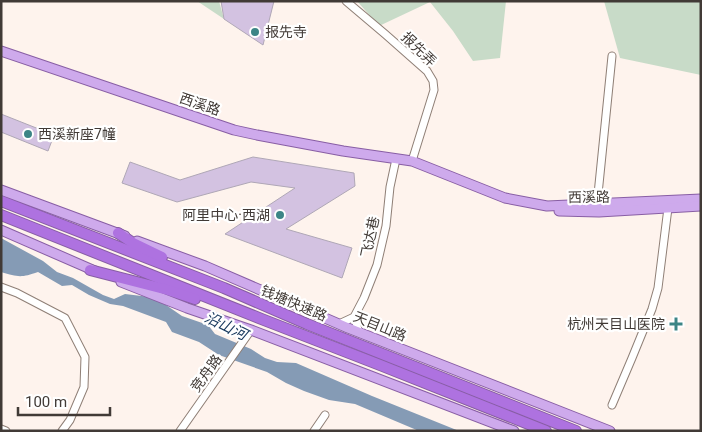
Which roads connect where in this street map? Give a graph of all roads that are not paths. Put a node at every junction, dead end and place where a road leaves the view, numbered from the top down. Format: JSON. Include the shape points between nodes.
{"nodes":[{"id":1,"x":346,"y":1,"type":"edge"},
{"id":2,"x":1,"y":51,"type":"edge"},
{"id":3,"x":612,"y":56,"type":"dead end"},
{"id":4,"x":396,"y":159,"type":"junction"},
{"id":5,"x":412,"y":161,"type":"junction"},
{"id":6,"x":1,"y":190,"type":"edge"},
{"id":7,"x":701,"y":200,"type":"edge"},
{"id":8,"x":1,"y":201,"type":"edge"},
{"id":9,"x":597,"y":204,"type":"junction"},
{"id":10,"x":701,"y":206,"type":"edge"},
{"id":11,"x":668,"y":208,"type":"junction"},
{"id":12,"x":1,"y":215,"type":"edge"},
{"id":13,"x":1,"y":230,"type":"edge"},
{"id":14,"x":118,"y":233,"type":"junction"},
{"id":15,"x":90,"y":270,"type":"junction"},
{"id":16,"x":1,"y":287,"type":"edge"},
{"id":17,"x":224,"y":288,"type":"junction"},
{"id":18,"x":354,"y":317,"type":"junction"},
{"id":19,"x":264,"y":320,"type":"junction"},
{"id":20,"x":339,"y":324,"type":"junction"},
{"id":21,"x":251,"y":330,"type":"junction"},
{"id":22,"x":358,"y":332,"type":"junction"},
{"id":23,"x":612,"y":405,"type":"dead end"},
{"id":24,"x":326,"y":415,"type":"dead end"},
{"id":25,"x":1,"y":430,"type":"edge"},
{"id":26,"x":6,"y":431,"type":"edge"},
{"id":27,"x":62,"y":431,"type":"edge"},
{"id":28,"x":180,"y":431,"type":"edge"},
{"id":29,"x":314,"y":431,"type":"edge"},
{"id":30,"x":514,"y":431,"type":"edge"},
{"id":31,"x":546,"y":431,"type":"edge"},
{"id":32,"x":576,"y":431,"type":"edge"},
{"id":33,"x":610,"y":431,"type":"edge"}],
"edges":[{"from":1,"to":5,"type":"street","name":"报先弄","via":[[427,71],[433,81],[434,90]]},
{"from":2,"to":4,"type":"main road","name":"西溪路","via":[[234,130]]},
{"from":3,"to":9,"type":"street"},
{"from":4,"to":5,"type":"main road","name":"西溪路"},
{"from":4,"to":11,"type":"main road","name":"西溪路","via":[[505,203],[548,211]]},
{"from":4,"to":18,"type":"street","name":"飞达巷","via":[[377,265]]},
{"from":5,"to":9,"type":"main road","name":"西溪路","via":[[505,198],[548,206]]},
{"from":6,"to":14,"type":"main road","name":"天目山路"},
{"from":7,"to":9,"type":"main road","name":"西溪路"},
{"from":8,"to":17,"type":"highway","name":"钱塘快速路"},
{"from":10,"to":11,"type":"main road","name":"西溪路"},
{"from":11,"to":23,"type":"street","via":[[658,288]]},
{"from":12,"to":19,"type":"highway","name":"钱塘快速路"},
{"from":13,"to":15,"type":"main road"},
{"from":14,"to":17,"type":"highway"},
{"from":14,"to":20,"type":"main road","name":"天目山路","via":[[205,266]]},
{"from":15,"to":19,"type":"highway"},
{"from":15,"to":21,"type":"main road"},
{"from":16,"to":27,"type":"street","via":[[65,318],[85,357],[84,386]]},
{"from":17,"to":32,"type":"highway","name":"钱塘快速路"},
{"from":18,"to":20,"type":"street"},
{"from":18,"to":22,"type":"street"},
{"from":19,"to":31,"type":"highway","name":"钱塘快速路"},
{"from":20,"to":22,"type":"main road","name":"天目山路"},
{"from":21,"to":28,"type":"street","name":"竞舟路"},
{"from":21,"to":30,"type":"main road"},
{"from":22,"to":33,"type":"main road","name":"天目山路"},
{"from":24,"to":29,"type":"street"},
{"from":25,"to":26,"type":"street"}]}
